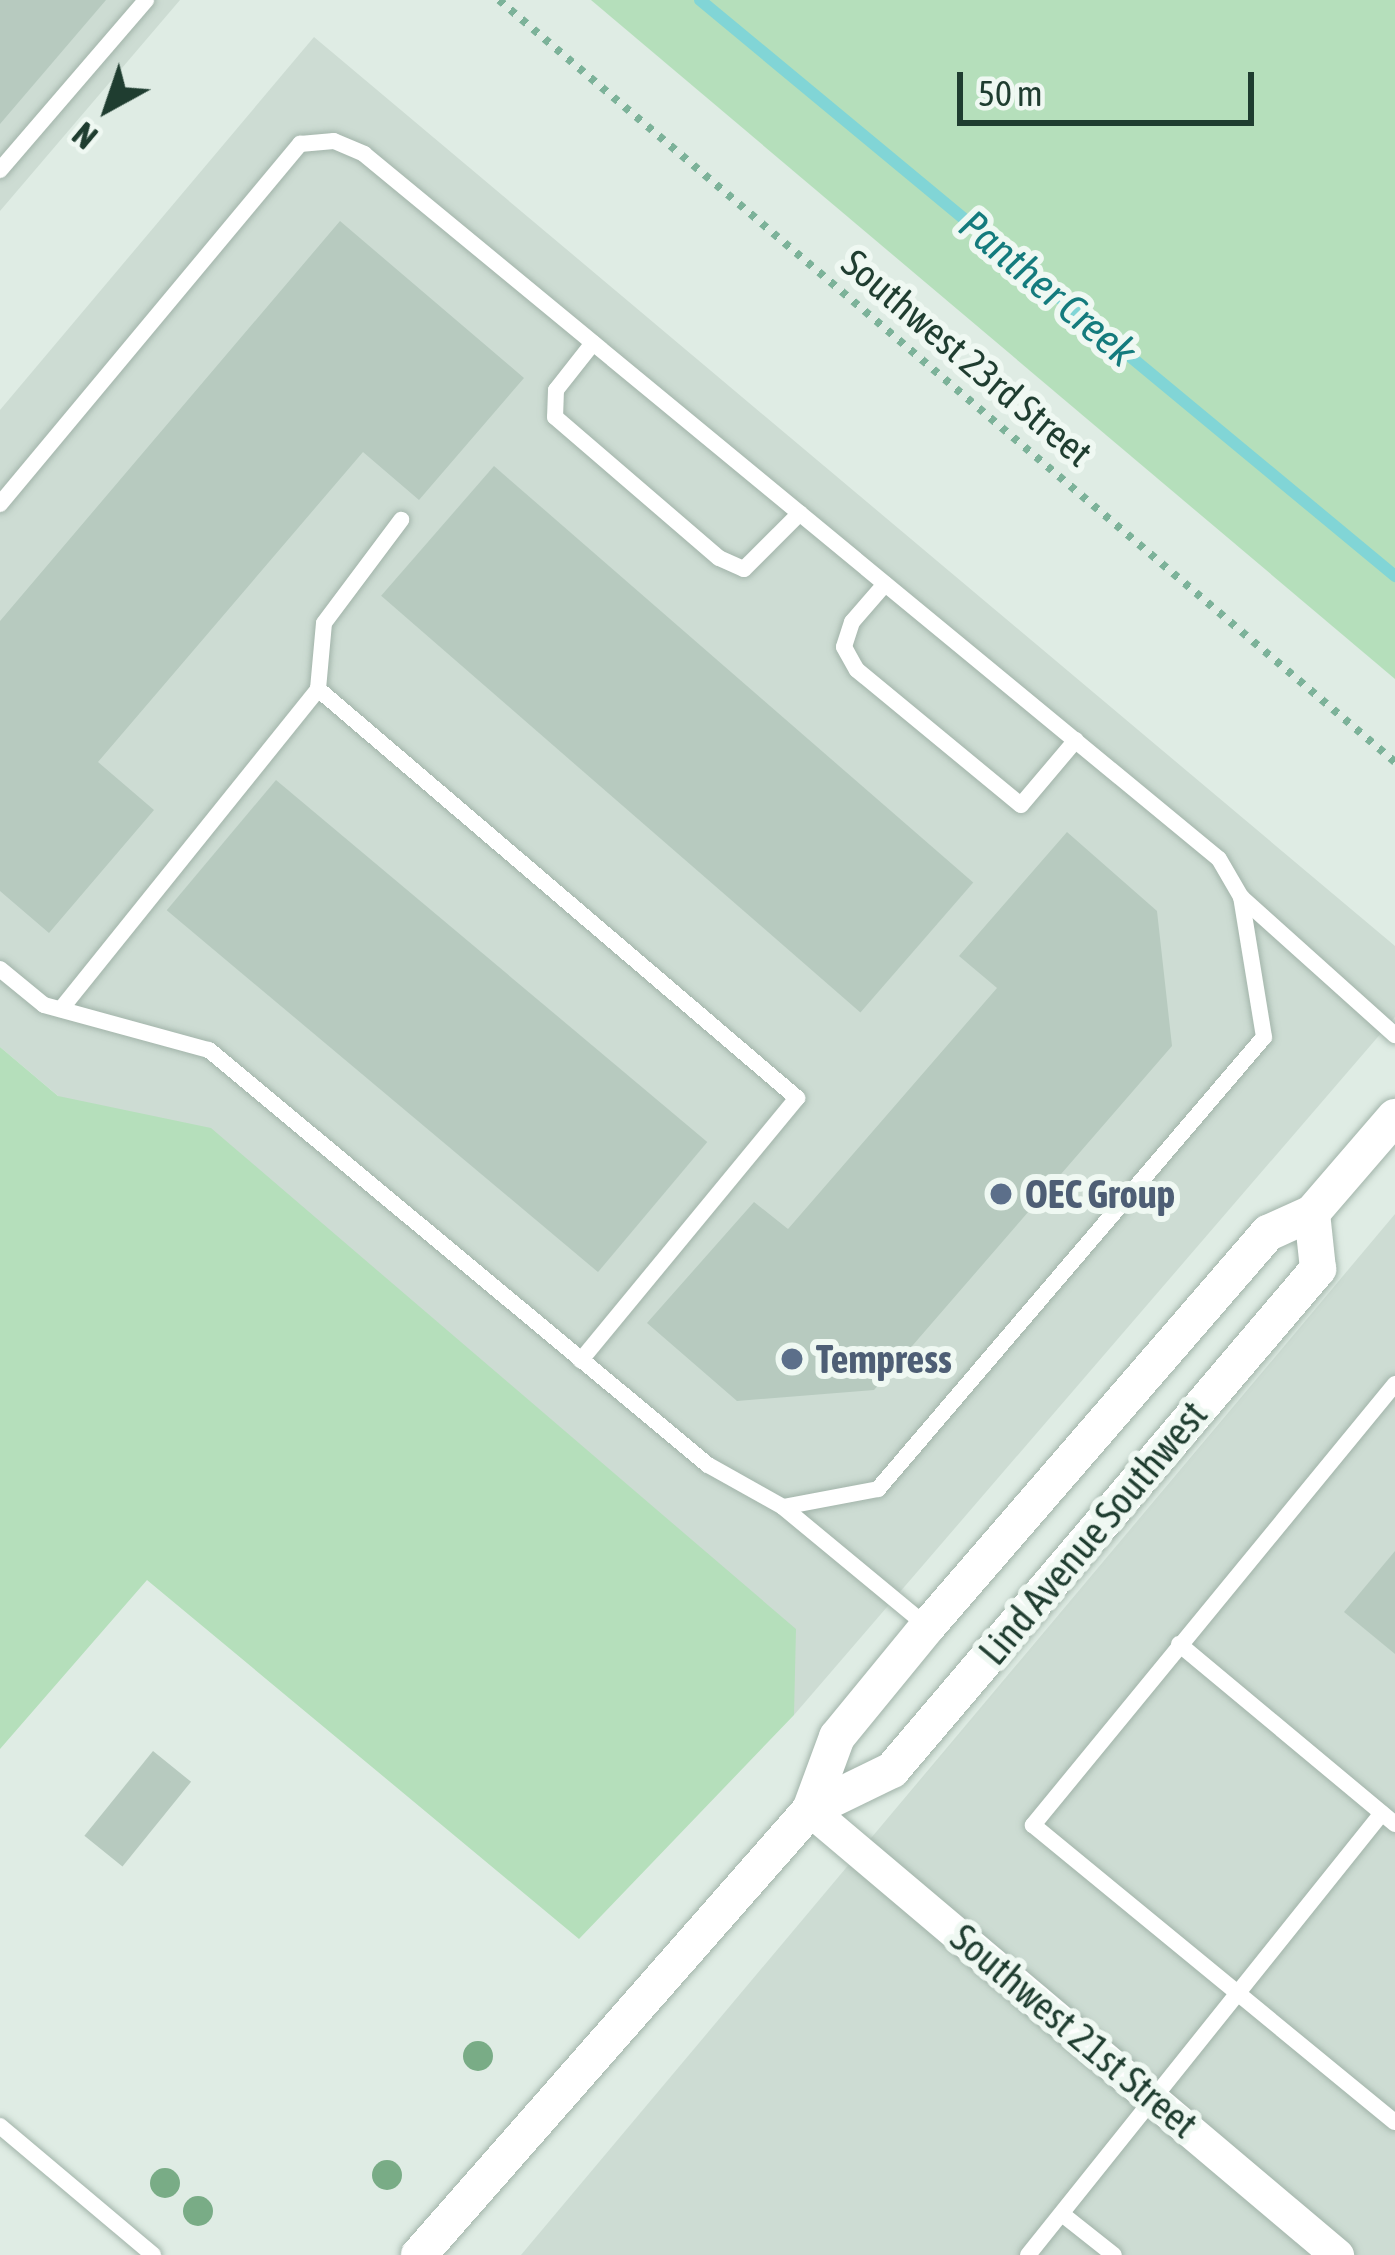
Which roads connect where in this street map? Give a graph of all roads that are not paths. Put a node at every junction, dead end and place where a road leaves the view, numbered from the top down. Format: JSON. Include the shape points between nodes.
{"nodes":[{"id":1,"x":146,"y":0,"type":"edge"},
{"id":2,"x":0,"y":170,"type":"edge"},
{"id":3,"x":593,"y":343,"type":"junction"},
{"id":4,"x":0,"y":504,"type":"edge"},
{"id":5,"x":800,"y":513,"type":"junction"},
{"id":6,"x":401,"y":520,"type":"dead end"},
{"id":7,"x":885,"y":584,"type":"junction"},
{"id":8,"x":318,"y":689,"type":"junction"},
{"id":9,"x":1076,"y":740,"type":"junction"},
{"id":10,"x":1241,"y":896,"type":"junction"},
{"id":11,"x":0,"y":969,"type":"edge"},
{"id":12,"x":61,"y":1009,"type":"junction"},
{"id":13,"x":1395,"y":1035,"type":"edge"},
{"id":14,"x":1395,"y":1117,"type":"edge"},
{"id":15,"x":1312,"y":1213,"type":"junction"},
{"id":16,"x":581,"y":1360,"type":"junction"},
{"id":17,"x":1395,"y":1384,"type":"edge"},
{"id":18,"x":783,"y":1507,"type":"junction"},
{"id":19,"x":928,"y":1626,"type":"junction"},
{"id":20,"x":1179,"y":1644,"type":"junction"},
{"id":21,"x":810,"y":1810,"type":"junction"},
{"id":22,"x":1388,"y":1818,"type":"edge"},
{"id":23,"x":1239,"y":1994,"type":"junction"},
{"id":24,"x":1157,"y":2099,"type":"junction"},
{"id":25,"x":1395,"y":2122,"type":"edge"},
{"id":26,"x":0,"y":2126,"type":"edge"},
{"id":27,"x":1062,"y":2214,"type":"junction"},
{"id":28,"x":153,"y":2255,"type":"edge"},
{"id":29,"x":419,"y":2255,"type":"edge"},
{"id":30,"x":1028,"y":2255,"type":"edge"},
{"id":31,"x":1114,"y":2255,"type":"edge"},
{"id":32,"x":1336,"y":2255,"type":"edge"}],
"edges":[{"from":1,"to":2,"type":"lane"},
{"from":3,"to":4,"type":"lane","via":[[364,154],[300,144]]},
{"from":3,"to":5,"type":"lane"},
{"from":3,"to":5,"type":"lane","via":[[556,390],[556,417],[702,544],[744,569]]},
{"from":5,"to":7,"type":"lane"},
{"from":6,"to":8,"type":"lane","via":[[324,623]]},
{"from":7,"to":9,"type":"lane"},
{"from":7,"to":9,"type":"lane","via":[[852,622],[844,647],[856,670],[1021,806]]},
{"from":8,"to":12,"type":"lane"},
{"from":8,"to":16,"type":"lane","via":[[797,1097]]},
{"from":9,"to":10,"type":"lane","via":[[1220,859]]},
{"from":10,"to":13,"type":"lane"},
{"from":10,"to":18,"type":"lane","via":[[1264,1037],[878,1490]]},
{"from":11,"to":12,"type":"lane"},
{"from":12,"to":16,"type":"lane","via":[[209,1050]]},
{"from":14,"to":15,"type":"main road","name":"Lind Avenue Southwest"},
{"from":15,"to":19,"type":"main road","name":"Lind Avenue Southwest","via":[[1268,1232]]},
{"from":15,"to":21,"type":"main road","name":"Lind Avenue Southwest","via":[[1318,1269],[892,1770]]},
{"from":16,"to":18,"type":"lane","via":[[708,1465]]},
{"from":17,"to":20,"type":"lane"},
{"from":18,"to":19,"type":"lane"},
{"from":19,"to":21,"type":"main road","name":"Lind Avenue Southwest","via":[[837,1737]]},
{"from":20,"to":22,"type":"lane"},
{"from":20,"to":23,"type":"lane","via":[[1033,1825]]},
{"from":21,"to":24,"type":"street","name":"Southwest 21st Street"},
{"from":21,"to":29,"type":"main road","name":"Lind Avenue Southwest"},
{"from":22,"to":23,"type":"lane"},
{"from":23,"to":24,"type":"lane"},
{"from":23,"to":25,"type":"lane"},
{"from":24,"to":27,"type":"lane"},
{"from":24,"to":32,"type":"street","name":"Southwest 21st Street"},
{"from":26,"to":28,"type":"lane"},
{"from":27,"to":30,"type":"lane"},
{"from":27,"to":31,"type":"lane"}]}
